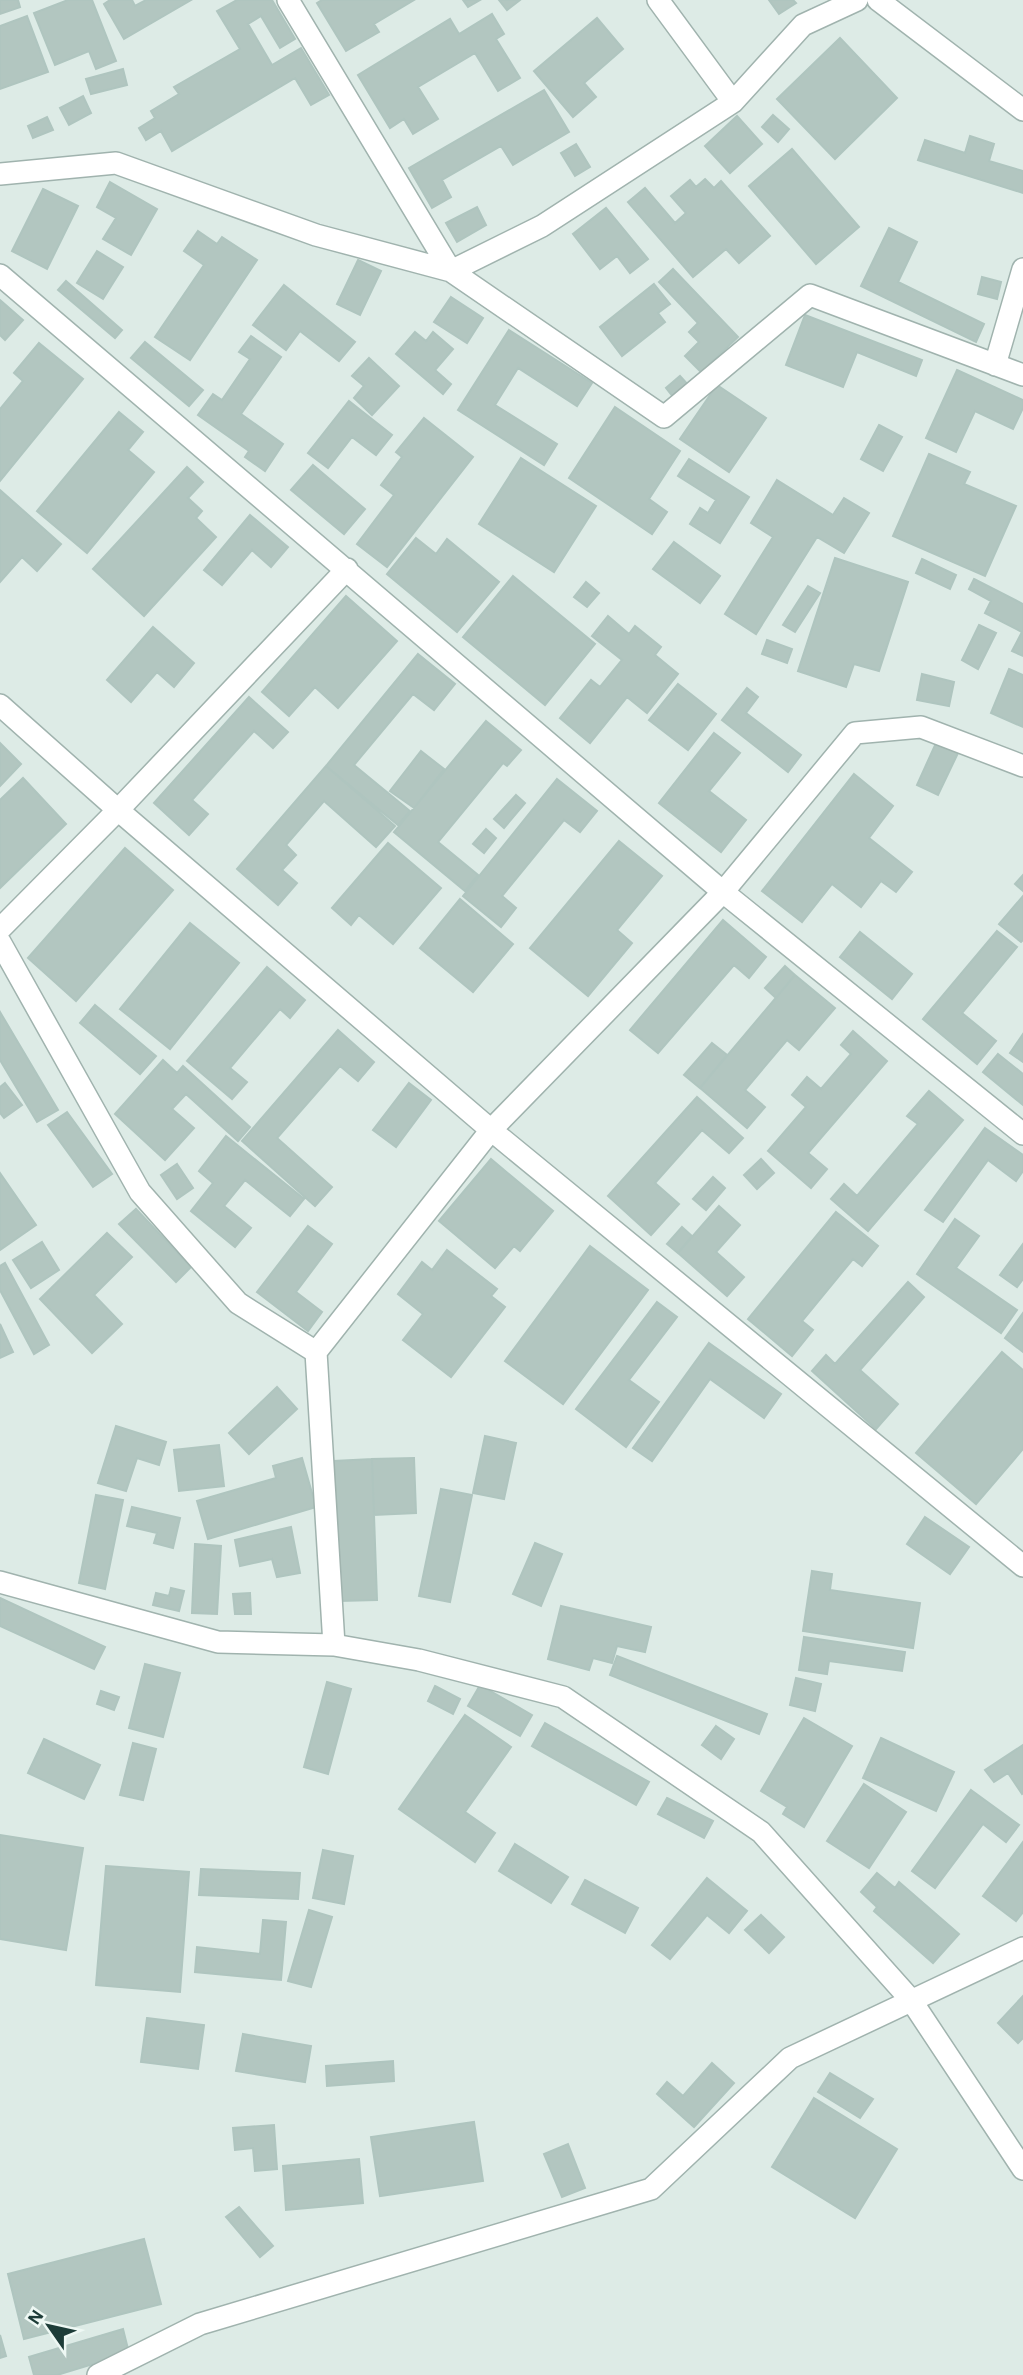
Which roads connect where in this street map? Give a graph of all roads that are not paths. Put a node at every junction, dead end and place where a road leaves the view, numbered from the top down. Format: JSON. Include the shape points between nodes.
{"nodes":[{"id":1,"x":288,"y":0,"type":"edge"},
{"id":2,"x":659,"y":0,"type":"edge"},
{"id":3,"x":857,"y":0,"type":"edge"},
{"id":4,"x":878,"y":0,"type":"edge"},
{"id":5,"x":733,"y":102,"type":"junction"},
{"id":6,"x":1023,"y":110,"type":"edge"},
{"id":7,"x":0,"y":174,"type":"edge"},
{"id":8,"x":1023,"y":269,"type":"edge"},
{"id":9,"x":451,"y":271,"type":"junction"},
{"id":10,"x":0,"y":275,"type":"edge"},
{"id":11,"x":995,"y":365,"type":"junction"},
{"id":12,"x":1023,"y":375,"type":"edge"},
{"id":13,"x":346,"y":569,"type":"junction"},
{"id":14,"x":0,"y":705,"type":"edge"},
{"id":15,"x":1023,"y":766,"type":"edge"},
{"id":16,"x":118,"y":810,"type":"junction"},
{"id":17,"x":723,"y":892,"type":"junction"},
{"id":18,"x":0,"y":929,"type":"edge"},
{"id":19,"x":0,"y":942,"type":"edge"},
{"id":20,"x":491,"y":1130,"type":"junction"},
{"id":21,"x":1023,"y":1135,"type":"edge"},
{"id":22,"x":316,"y":1352,"type":"junction"},
{"id":23,"x":1023,"y":1566,"type":"edge"},
{"id":24,"x":0,"y":1582,"type":"edge"},
{"id":25,"x":334,"y":1645,"type":"junction"},
{"id":26,"x":1023,"y":1948,"type":"edge"},
{"id":27,"x":911,"y":2000,"type":"junction"},
{"id":28,"x":1023,"y":2169,"type":"edge"},
{"id":29,"x":98,"y":2375,"type":"edge"}],
"edges":[{"from":1,"to":9,"type":"street"},
{"from":2,"to":5,"type":"street"},
{"from":3,"to":5,"type":"street","via":[[803,25]]},
{"from":4,"to":6,"type":"street"},
{"from":5,"to":9,"type":"street","via":[[542,226]]},
{"from":7,"to":9,"type":"street","via":[[116,163],[316,234]]},
{"from":8,"to":11,"type":"street"},
{"from":9,"to":11,"type":"street","via":[[664,417],[810,295]]},
{"from":10,"to":13,"type":"street"},
{"from":11,"to":12,"type":"street"},
{"from":13,"to":16,"type":"street"},
{"from":13,"to":17,"type":"street"},
{"from":14,"to":16,"type":"street"},
{"from":15,"to":17,"type":"street","via":[[921,727],[855,733]]},
{"from":16,"to":18,"type":"street"},
{"from":16,"to":20,"type":"street"},
{"from":17,"to":20,"type":"street"},
{"from":17,"to":21,"type":"street"},
{"from":19,"to":22,"type":"street","via":[[140,1192],[238,1303]]},
{"from":20,"to":22,"type":"street"},
{"from":20,"to":23,"type":"street"},
{"from":22,"to":25,"type":"street"},
{"from":24,"to":25,"type":"street","via":[[218,1642]]},
{"from":25,"to":27,"type":"street","via":[[419,1660],[563,1697],[761,1832]]},
{"from":26,"to":27,"type":"street"},
{"from":27,"to":28,"type":"street"},
{"from":27,"to":29,"type":"street","via":[[790,2058],[652,2189],[200,2324]]}]}
